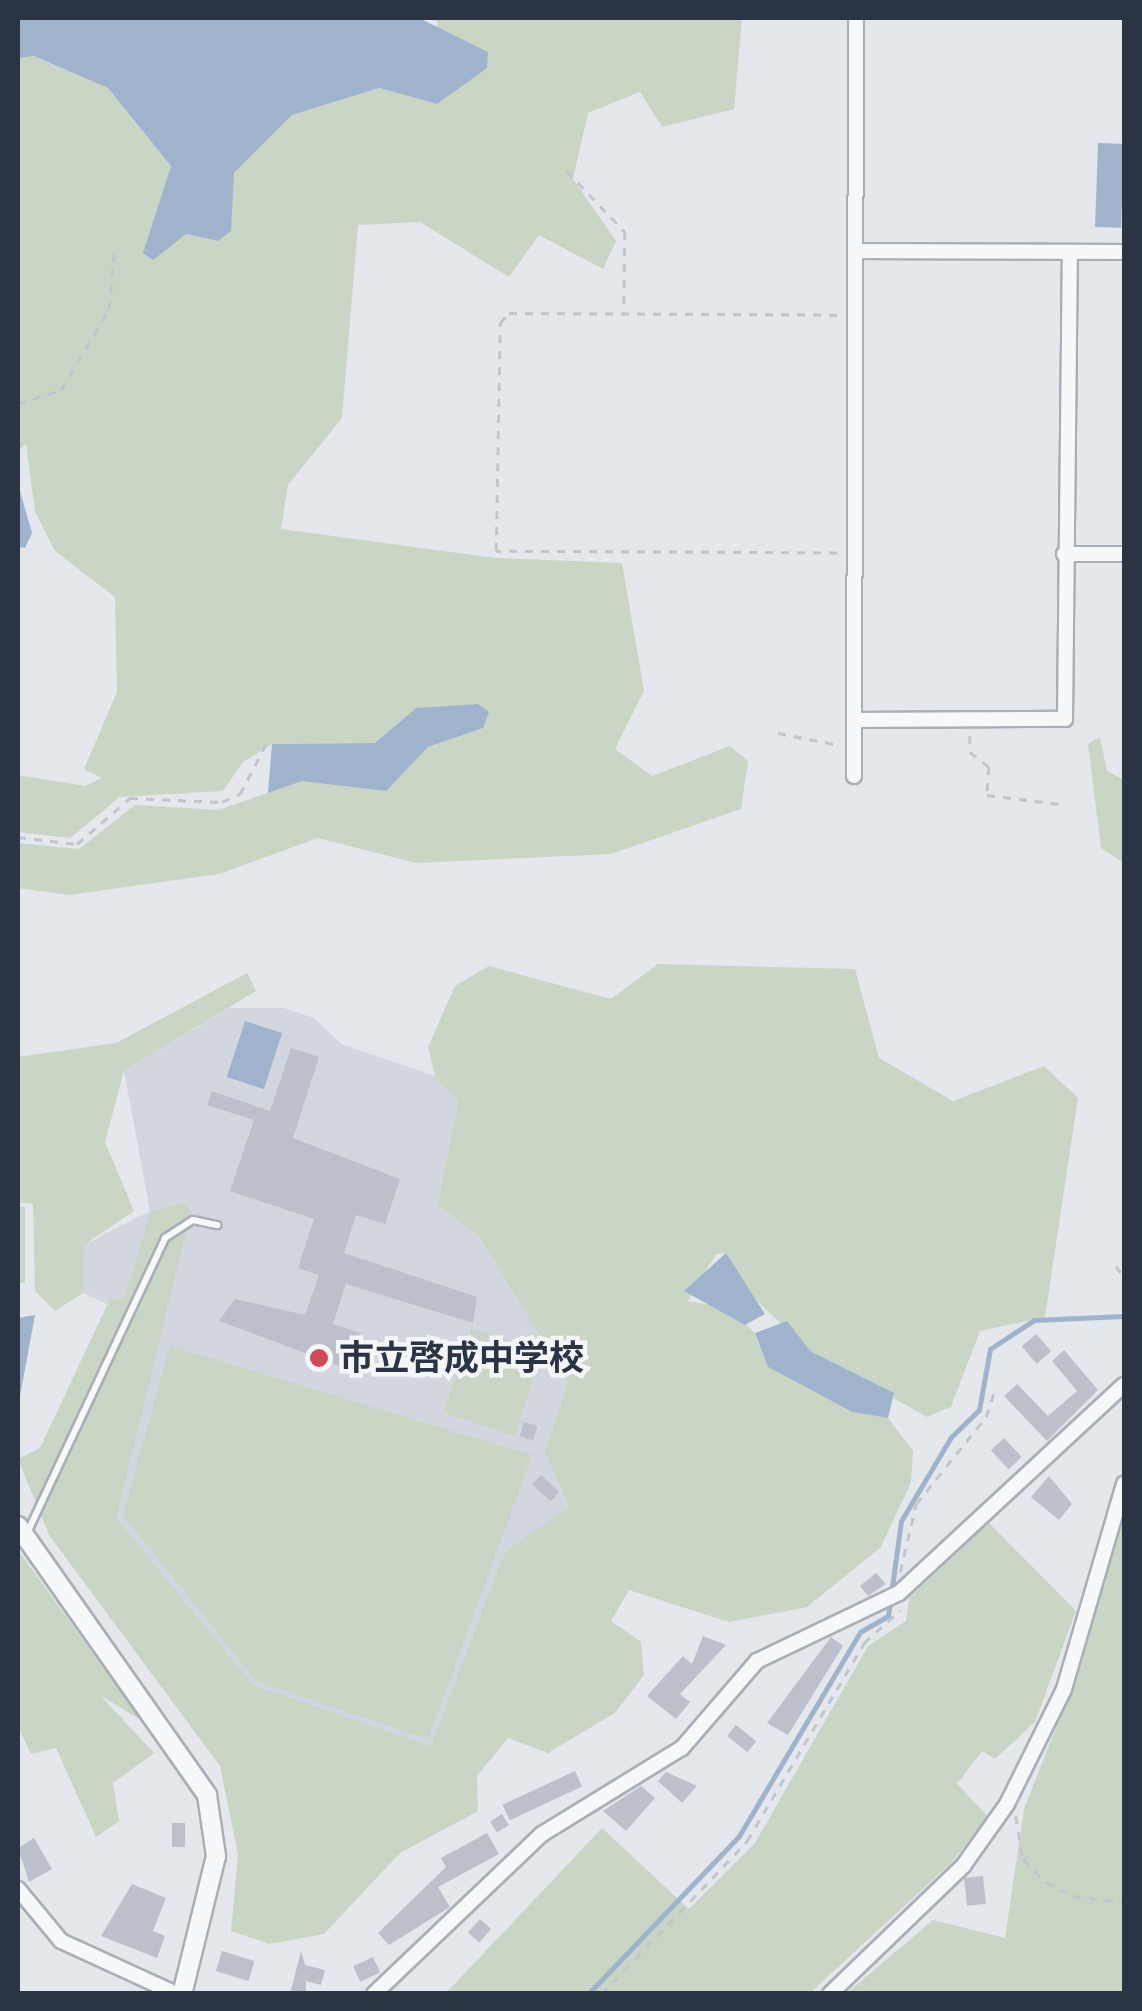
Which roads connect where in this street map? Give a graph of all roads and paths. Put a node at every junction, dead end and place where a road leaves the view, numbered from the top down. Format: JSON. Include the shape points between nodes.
{"nodes":[{"id":1,"x":856,"y":18,"type":"edge"},
{"id":2,"x":567,"y":171,"type":"dead end"},
{"id":3,"x":855,"y":251,"type":"junction"},
{"id":4,"x":114,"y":252,"type":"dead end"},
{"id":5,"x":1070,"y":252,"type":"junction"},
{"id":6,"x":1124,"y":252,"type":"edge"},
{"id":7,"x":624,"y":314,"type":"junction"},
{"id":8,"x":855,"y":316,"type":"junction"},
{"id":9,"x":18,"y":404,"type":"edge"},
{"id":10,"x":853,"y":553,"type":"junction"},
{"id":11,"x":1064,"y":554,"type":"junction"},
{"id":12,"x":1124,"y":554,"type":"edge"},
{"id":13,"x":971,"y":719,"type":"junction"},
{"id":14,"x":856,"y":720,"type":"junction"},
{"id":15,"x":778,"y":733,"type":"dead end"},
{"id":16,"x":270,"y":738,"type":"dead end"},
{"id":17,"x":856,"y":743,"type":"junction"},
{"id":18,"x":854,"y":776,"type":"dead end"},
{"id":19,"x":1060,"y":804,"type":"dead end"},
{"id":20,"x":18,"y":837,"type":"edge"},
{"id":21,"x":217,"y":1225,"type":"dead end"},
{"id":22,"x":1116,"y":1266,"type":"dead end"},
{"id":23,"x":1124,"y":1276,"type":"edge"},
{"id":24,"x":1124,"y":1385,"type":"edge"},
{"id":25,"x":994,"y":1393,"type":"dead end"},
{"id":26,"x":1124,"y":1484,"type":"edge"},
{"id":27,"x":22,"y":1532,"type":"edge"},
{"id":28,"x":899,"y":1593,"type":"junction"},
{"id":29,"x":1007,"y":1804,"type":"junction"},
{"id":30,"x":18,"y":1889,"type":"edge"},
{"id":31,"x":1124,"y":1902,"type":"edge"},
{"id":32,"x":180,"y":1994,"type":"edge"},
{"id":33,"x":374,"y":1994,"type":"edge"},
{"id":34,"x":602,"y":1994,"type":"edge"},
{"id":35,"x":830,"y":1994,"type":"edge"}],
"edges":[{"from":1,"to":3,"type":"street"},
{"from":2,"to":7,"type":"path","via":[[625,232]]},
{"from":3,"to":5,"type":"street"},
{"from":3,"to":8,"type":"street"},
{"from":4,"to":9,"type":"path","via":[[109,309],[61,390]]},
{"from":5,"to":6,"type":"street"},
{"from":5,"to":11,"type":"street"},
{"from":7,"to":8,"type":"path"},
{"from":7,"to":10,"type":"path","via":[[509,314],[500,323],[496,552]]},
{"from":8,"to":10,"type":"street"},
{"from":10,"to":14,"type":"street"},
{"from":11,"to":12,"type":"street"},
{"from":11,"to":13,"type":"street","via":[[1065,719]]},
{"from":13,"to":14,"type":"street"},
{"from":13,"to":19,"type":"path","via":[[970,752],[989,767],[987,795]]},
{"from":14,"to":17,"type":"street"},
{"from":15,"to":17,"type":"path"},
{"from":16,"to":20,"type":"path","via":[[240,794],[222,802],[130,798],[76,844]]},
{"from":17,"to":18,"type":"street"},
{"from":21,"to":27,"type":"lane","via":[[193,1220],[165,1238]]},
{"from":22,"to":23,"type":"path"},
{"from":24,"to":28,"type":"street"},
{"from":25,"to":28,"type":"path","via":[[986,1416],[916,1504]]},
{"from":26,"to":29,"type":"street","via":[[1064,1689]]},
{"from":27,"to":32,"type":"street","via":[[207,1794],[216,1856]]},
{"from":28,"to":33,"type":"street","via":[[758,1661],[682,1748],[542,1834]]},
{"from":28,"to":34,"type":"path","via":[[900,1613],[864,1643],[746,1841]]},
{"from":29,"to":31,"type":"path","via":[[1022,1859],[1046,1882],[1073,1896]]},
{"from":29,"to":35,"type":"street","via":[[963,1866]]},
{"from":30,"to":32,"type":"street","via":[[61,1941]]}]}
